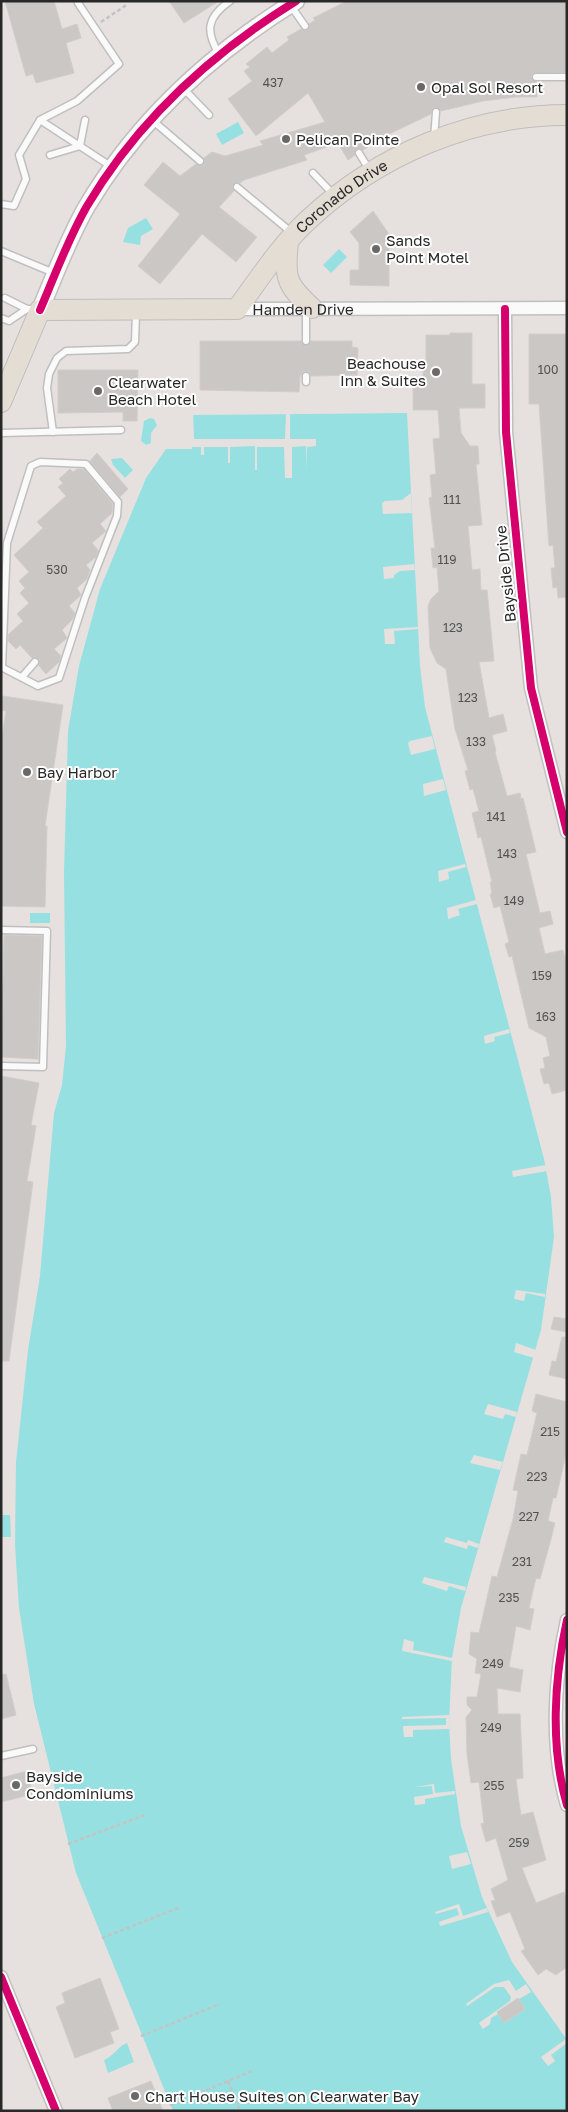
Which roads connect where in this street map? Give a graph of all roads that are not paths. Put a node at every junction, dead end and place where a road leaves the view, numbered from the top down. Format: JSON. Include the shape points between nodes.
{"nodes":[{"id":1,"x":230,"y":1,"type":"edge"},
{"id":2,"x":78,"y":3,"type":"dead end"},
{"id":3,"x":293,"y":3,"type":"edge"},
{"id":4,"x":305,"y":26,"type":"dead end"},
{"id":5,"x":219,"y":55,"type":"junction"},
{"id":6,"x":536,"y":77,"type":"dead end"},
{"id":7,"x":567,"y":77,"type":"edge"},
{"id":8,"x":182,"y":87,"type":"junction"},
{"id":9,"x":436,"y":112,"type":"dead end"},
{"id":10,"x":210,"y":115,"type":"dead end"},
{"id":11,"x":567,"y":115,"type":"edge"},
{"id":12,"x":40,"y":120,"type":"junction"},
{"id":13,"x":85,"y":120,"type":"dead end"},
{"id":14,"x":151,"y":120,"type":"junction"},
{"id":15,"x":434,"y":140,"type":"junction"},
{"id":16,"x":80,"y":146,"type":"junction"},
{"id":17,"x":359,"y":152,"type":"dead end"},
{"id":18,"x":50,"y":155,"type":"dead end"},
{"id":19,"x":200,"y":160,"type":"dead end"},
{"id":20,"x":113,"y":168,"type":"junction"},
{"id":21,"x":313,"y":172,"type":"dead end"},
{"id":22,"x":370,"y":172,"type":"junction"},
{"id":23,"x":237,"y":187,"type":"dead end"},
{"id":24,"x":336,"y":197,"type":"junction"},
{"id":25,"x":1,"y":204,"type":"edge"},
{"id":26,"x":291,"y":239,"type":"junction"},
{"id":27,"x":1,"y":251,"type":"edge"},
{"id":28,"x":55,"y":274,"type":"junction"},
{"id":29,"x":5,"y":298,"type":"dead end"},
{"id":30,"x":505,"y":308,"type":"junction"},
{"id":31,"x":567,"y":308,"type":"edge"},
{"id":32,"x":33,"y":309,"type":"junction"},
{"id":33,"x":136,"y":309,"type":"junction"},
{"id":34,"x":237,"y":309,"type":"junction"},
{"id":35,"x":309,"y":309,"type":"junction"},
{"id":36,"x":1,"y":318,"type":"edge"},
{"id":37,"x":306,"y":341,"type":"dead end"},
{"id":38,"x":1,"y":402,"type":"edge"},
{"id":39,"x":121,"y":430,"type":"dead end"},
{"id":40,"x":53,"y":432,"type":"junction"},
{"id":41,"x":1,"y":433,"type":"edge"},
{"id":42,"x":35,"y":662,"type":"dead end"},
{"id":43,"x":2,"y":667,"type":"edge"},
{"id":44,"x":22,"y":677,"type":"junction"},
{"id":45,"x":567,"y":832,"type":"edge"},
{"id":46,"x":1,"y":930,"type":"edge"},
{"id":47,"x":1,"y":1066,"type":"edge"},
{"id":48,"x":567,"y":1620,"type":"edge"},
{"id":49,"x":32,"y":1750,"type":"dead end"},
{"id":50,"x":1,"y":1756,"type":"edge"},
{"id":51,"x":567,"y":1805,"type":"edge"},
{"id":52,"x":1,"y":1977,"type":"edge"},
{"id":53,"x":56,"y":2111,"type":"edge"}],
"edges":[{"from":1,"to":5,"type":"lane","via":[[210,21],[211,41]]},
{"from":2,"to":12,"type":"lane","via":[[119,64],[77,101]]},
{"from":3,"to":4,"type":"lane"},
{"from":3,"to":5,"type":"street"},
{"from":5,"to":8,"type":"street"},
{"from":6,"to":7,"type":"lane"},
{"from":8,"to":10,"type":"lane"},
{"from":8,"to":14,"type":"street"},
{"from":9,"to":15,"type":"lane"},
{"from":11,"to":15,"type":"main road","name":"Coronado Drive","via":[[511,120]]},
{"from":12,"to":16,"type":"lane"},
{"from":12,"to":25,"type":"lane","via":[[19,154],[26,179],[14,206]]},
{"from":13,"to":16,"type":"lane"},
{"from":14,"to":19,"type":"lane"},
{"from":14,"to":20,"type":"street"},
{"from":15,"to":22,"type":"main road","name":"Coronado Drive","via":[[404,152]]},
{"from":16,"to":18,"type":"lane"},
{"from":16,"to":20,"type":"lane"},
{"from":17,"to":22,"type":"lane"},
{"from":20,"to":28,"type":"street","via":[[88,206]]},
{"from":21,"to":24,"type":"lane"},
{"from":22,"to":24,"type":"main road","name":"Coronado Drive"},
{"from":23,"to":26,"type":"lane"},
{"from":24,"to":26,"type":"main road","name":"Coronado Drive"},
{"from":26,"to":34,"type":"main road","name":"Coronado Drive"},
{"from":26,"to":35,"type":"main road","via":[[285,268],[288,281]]},
{"from":27,"to":28,"type":"lane"},
{"from":28,"to":32,"type":"street"},
{"from":29,"to":32,"type":"lane"},
{"from":30,"to":31,"type":"street","name":"Hamden Drive"},
{"from":30,"to":35,"type":"street","name":"Hamden Drive"},
{"from":30,"to":45,"type":"street","name":"Bayside Drive","via":[[506,432],[531,688]]},
{"from":32,"to":33,"type":"main road","name":"Hamden Drive"},
{"from":32,"to":36,"type":"lane","via":[[10,321]]},
{"from":32,"to":38,"type":"main road"},
{"from":33,"to":34,"type":"main road","name":"Hamden Drive"},
{"from":33,"to":40,"type":"lane","via":[[135,342],[128,349],[66,351],[57,358],[47,388]]},
{"from":34,"to":35,"type":"street","name":"Hamden Drive"},
{"from":35,"to":37,"type":"lane"},
{"from":39,"to":40,"type":"lane"},
{"from":40,"to":41,"type":"lane"},
{"from":42,"to":44,"type":"lane"},
{"from":43,"to":44,"type":"lane"},
{"from":43,"to":44,"type":"lane","via":[[7,543],[31,466],[40,462],[86,464],[98,484],[118,502],[116,516],[59,678],[38,686]]},
{"from":46,"to":47,"type":"lane","via":[[47,931],[43,1067]]},
{"from":48,"to":51,"type":"street","via":[[557,1693],[557,1748]]},
{"from":49,"to":50,"type":"lane"},
{"from":52,"to":53,"type":"street"}]}
